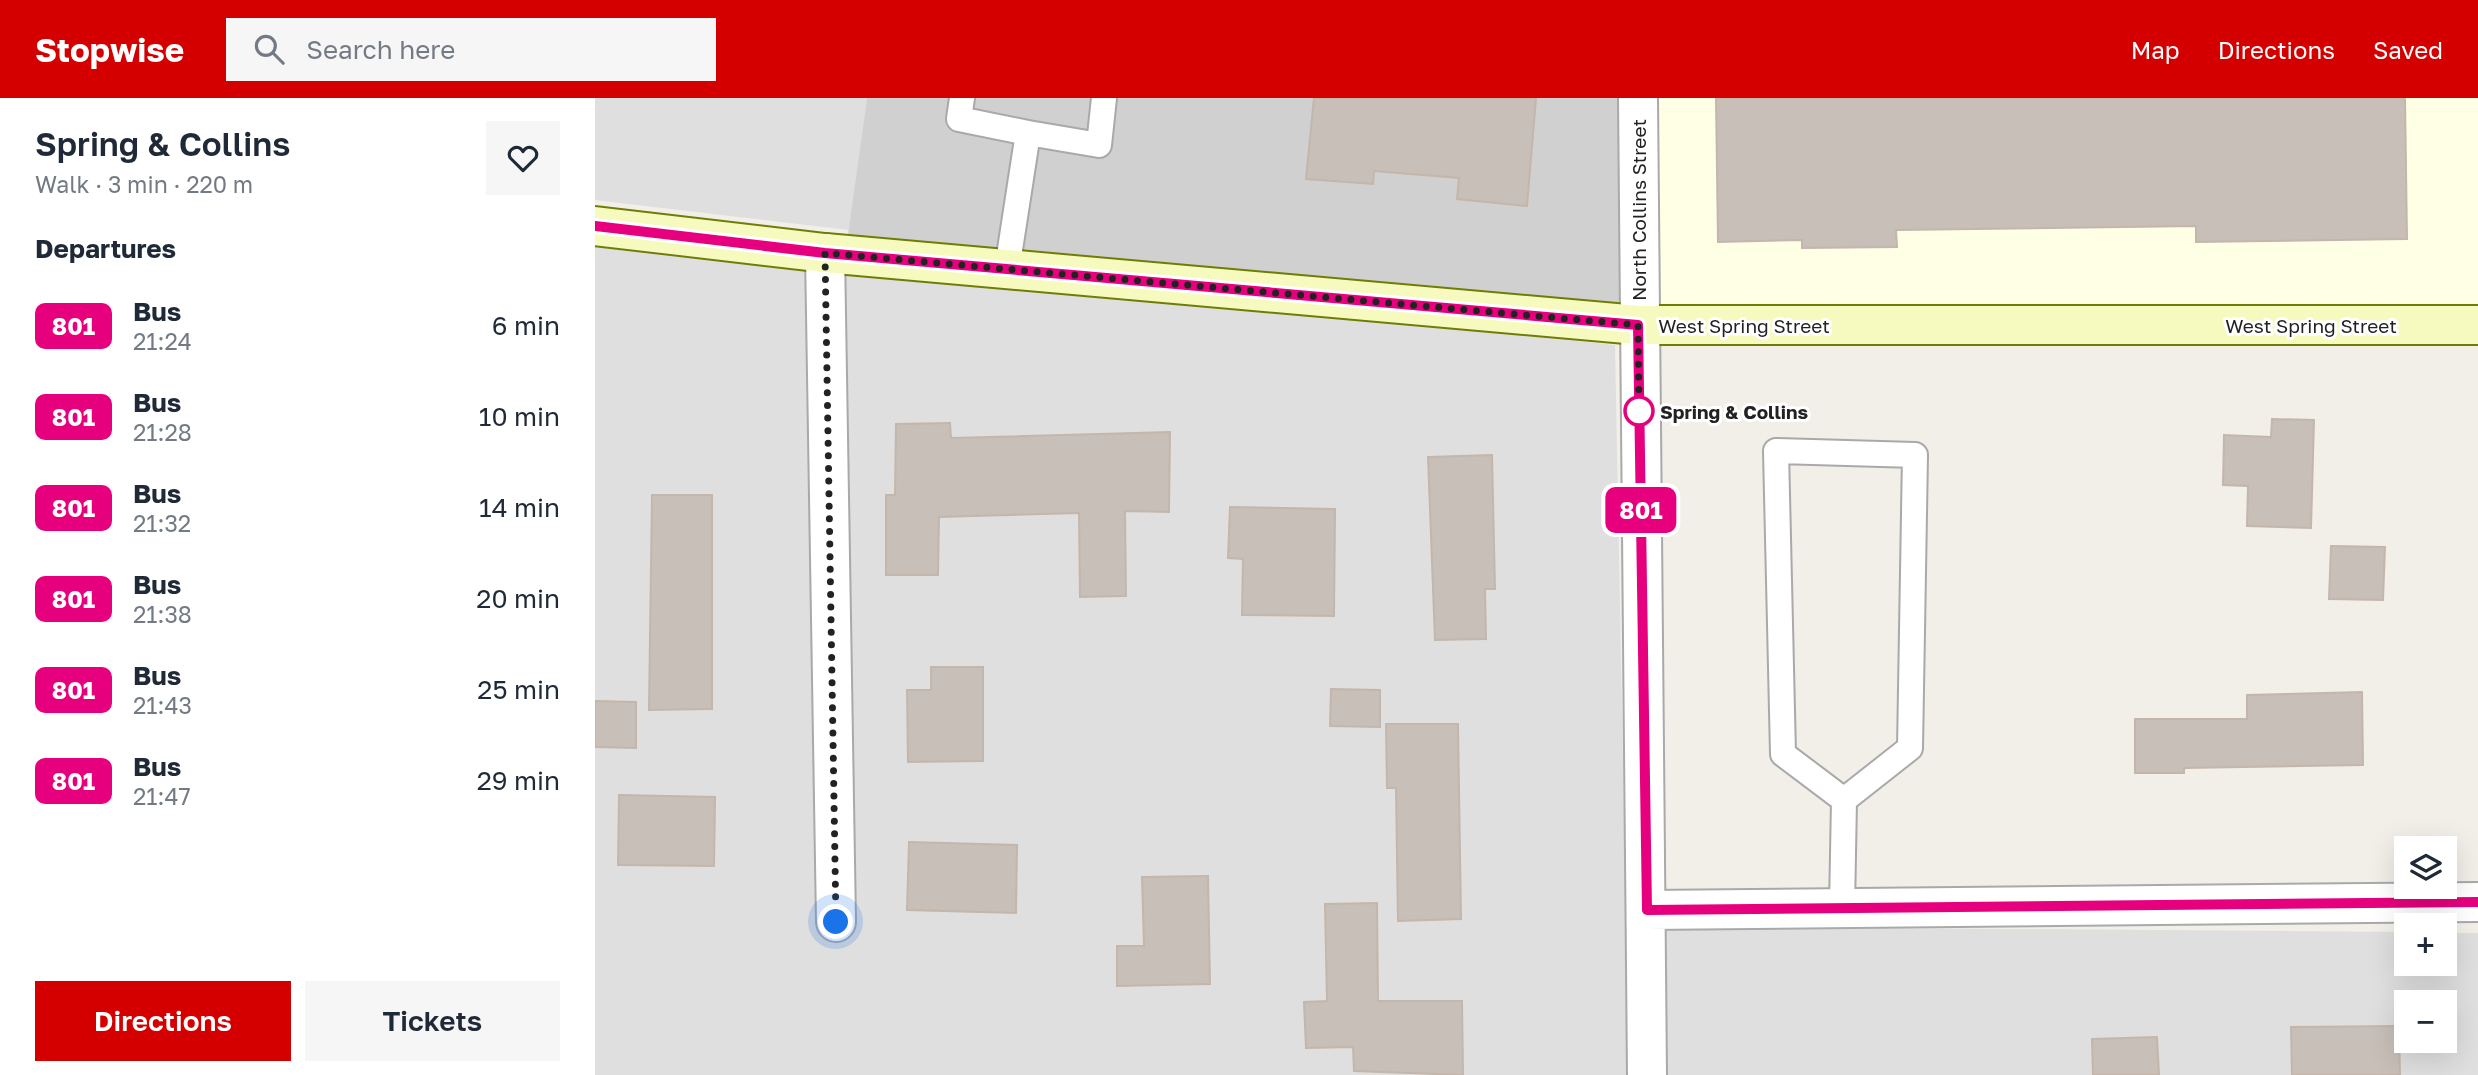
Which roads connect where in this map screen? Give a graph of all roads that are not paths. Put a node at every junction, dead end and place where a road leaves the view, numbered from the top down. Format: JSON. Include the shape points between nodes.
{"nodes":[{"id":1,"x":962,"y":98,"type":"edge"},
{"id":2,"x":1104,"y":98,"type":"edge"},
{"id":3,"x":1638,"y":98,"type":"edge"},
{"id":4,"x":1028,"y":133,"type":"junction"},
{"id":5,"x":595,"y":226,"type":"edge"},
{"id":6,"x":825,"y":253,"type":"junction"},
{"id":7,"x":1007,"y":269,"type":"junction"},
{"id":8,"x":1638,"y":325,"type":"junction"},
{"id":9,"x":2478,"y":325,"type":"edge"},
{"id":10,"x":1844,"y":800,"type":"junction"},
{"id":11,"x":2478,"y":902,"type":"edge"},
{"id":12,"x":1842,"y":908,"type":"junction"},
{"id":13,"x":1647,"y":910,"type":"junction"},
{"id":14,"x":836,"y":922,"type":"dead end"},
{"id":15,"x":1647,"y":1075,"type":"edge"}],
"edges":[{"from":1,"to":4,"type":"lane","via":[[959,119]]},
{"from":2,"to":4,"type":"lane","via":[[1099,145]]},
{"from":3,"to":8,"type":"street","name":"North Collins Street"},
{"from":4,"to":7,"type":"lane"},
{"from":5,"to":6,"type":"main road","name":"West Spring Street"},
{"from":6,"to":7,"type":"main road","name":"West Spring Street"},
{"from":6,"to":14,"type":"street"},
{"from":7,"to":8,"type":"main road","name":"West Spring Street"},
{"from":8,"to":9,"type":"main road","name":"West Spring Street"},
{"from":8,"to":13,"type":"street","name":"North Collins Street"},
{"from":10,"to":10,"type":"lane","via":[[1910,748],[1915,455],[1776,451],[1783,754]]},
{"from":10,"to":12,"type":"lane"},
{"from":11,"to":12,"type":"street"},
{"from":12,"to":13,"type":"street"},
{"from":13,"to":15,"type":"street","name":"North Collins Street"}]}
